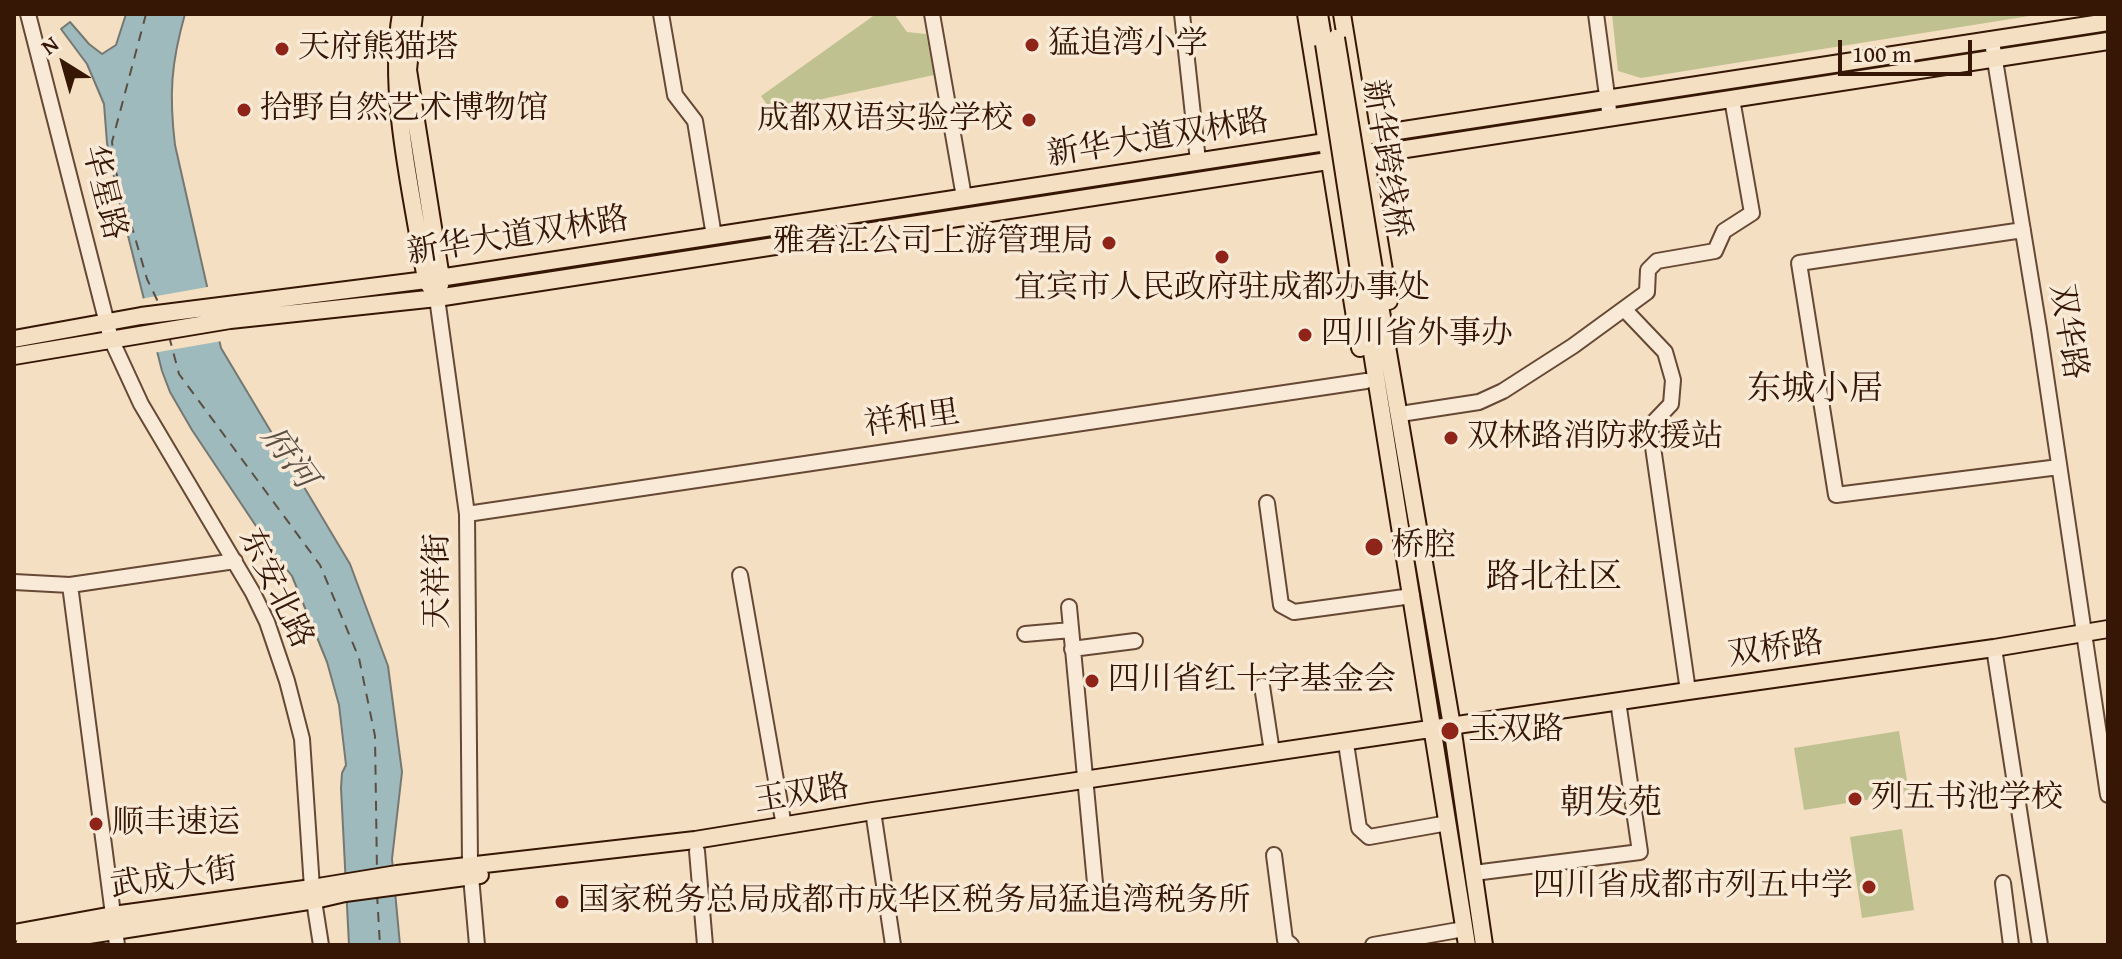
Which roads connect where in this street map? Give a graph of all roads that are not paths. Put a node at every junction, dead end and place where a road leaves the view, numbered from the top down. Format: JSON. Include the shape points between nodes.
{"nodes":[{"id":1,"x":28,"y":14,"type":"edge"},
{"id":2,"x":401,"y":14,"type":"edge"},
{"id":3,"x":414,"y":14,"type":"edge"},
{"id":4,"x":661,"y":14,"type":"edge"},
{"id":5,"x":932,"y":14,"type":"edge"},
{"id":6,"x":1182,"y":14,"type":"edge"},
{"id":7,"x":1306,"y":14,"type":"edge"},
{"id":8,"x":1319,"y":14,"type":"edge"},
{"id":9,"x":1333,"y":14,"type":"edge"},
{"id":10,"x":1342,"y":14,"type":"edge"},
{"id":11,"x":1596,"y":14,"type":"edge"},
{"id":12,"x":2108,"y":22,"type":"edge"},
{"id":13,"x":1992,"y":40,"type":"junction"},
{"id":14,"x":1330,"y":41,"type":"junction"},
{"id":15,"x":2108,"y":41,"type":"edge"},
{"id":16,"x":1995,"y":59,"type":"junction"},
{"id":17,"x":1608,"y":99,"type":"junction"},
{"id":18,"x":1732,"y":99,"type":"junction"},
{"id":19,"x":1610,"y":118,"type":"junction"},
{"id":20,"x":1362,"y":136,"type":"junction"},
{"id":21,"x":1326,"y":142,"type":"junction"},
{"id":22,"x":1366,"y":156,"type":"junction"},
{"id":23,"x":1198,"y":161,"type":"junction"},
{"id":24,"x":1328,"y":161,"type":"junction"},
{"id":25,"x":964,"y":197,"type":"junction"},
{"id":26,"x":2023,"y":230,"type":"junction"},
{"id":27,"x":714,"y":236,"type":"junction"},
{"id":28,"x":434,"y":279,"type":"junction"},
{"id":29,"x":437,"y":298,"type":"junction"},
{"id":30,"x":1624,"y":309,"type":"junction"},
{"id":31,"x":218,"y":314,"type":"junction"},
{"id":32,"x":109,"y":330,"type":"junction"},
{"id":33,"x":14,"y":339,"type":"edge"},
{"id":34,"x":14,"y":356,"type":"edge"},
{"id":35,"x":1366,"y":381,"type":"junction"},
{"id":36,"x":1407,"y":413,"type":"junction"},
{"id":37,"x":2059,"y":467,"type":"junction"},
{"id":38,"x":1399,"y":470,"type":"junction"},
{"id":39,"x":1267,"y":503,"type":"dead end"},
{"id":40,"x":467,"y":514,"type":"junction"},
{"id":41,"x":235,"y":561,"type":"junction"},
{"id":42,"x":740,"y":575,"type":"dead end"},
{"id":43,"x":14,"y":582,"type":"edge"},
{"id":44,"x":70,"y":585,"type":"junction"},
{"id":45,"x":1412,"y":596,"type":"junction"},
{"id":46,"x":1069,"y":607,"type":"dead end"},
{"id":47,"x":2108,"y":629,"type":"edge"},
{"id":48,"x":1071,"y":630,"type":"junction"},
{"id":49,"x":1025,"y":634,"type":"dead end"},
{"id":50,"x":2084,"y":636,"type":"junction"},
{"id":51,"x":2108,"y":636,"type":"edge"},
{"id":52,"x":1135,"y":641,"type":"dead end"},
{"id":53,"x":1072,"y":649,"type":"junction"},
{"id":54,"x":1994,"y":652,"type":"junction"},
{"id":55,"x":1262,"y":686,"type":"dead end"},
{"id":56,"x":1688,"y":691,"type":"junction"},
{"id":57,"x":1618,"y":705,"type":"junction"},
{"id":58,"x":1453,"y":730,"type":"junction"},
{"id":59,"x":1434,"y":733,"type":"junction"},
{"id":60,"x":1347,"y":750,"type":"junction"},
{"id":61,"x":1272,"y":752,"type":"junction"},
{"id":62,"x":1084,"y":784,"type":"junction"},
{"id":63,"x":2108,"y":795,"type":"edge"},
{"id":64,"x":874,"y":816,"type":"junction"},
{"id":65,"x":1448,"y":823,"type":"junction"},
{"id":66,"x":784,"y":826,"type":"junction"},
{"id":67,"x":697,"y":851,"type":"junction"},
{"id":68,"x":1274,"y":855,"type":"dead end"},
{"id":69,"x":470,"y":870,"type":"junction"},
{"id":70,"x":1474,"y":873,"type":"junction"},
{"id":71,"x":1095,"y":883,"type":"dead end"},
{"id":72,"x":2003,"y":883,"type":"dead end"},
{"id":73,"x":344,"y":888,"type":"joint"},
{"id":74,"x":314,"y":894,"type":"junction"},
{"id":75,"x":115,"y":930,"type":"edge"},
{"id":76,"x":14,"y":933,"type":"edge"},
{"id":77,"x":1465,"y":937,"type":"edge"},
{"id":78,"x":24,"y":945,"type":"edge"},
{"id":79,"x":321,"y":945,"type":"edge"},
{"id":80,"x":477,"y":945,"type":"edge"},
{"id":81,"x":705,"y":945,"type":"edge"},
{"id":82,"x":893,"y":945,"type":"edge"},
{"id":83,"x":1291,"y":945,"type":"edge"},
{"id":84,"x":1373,"y":945,"type":"edge"},
{"id":85,"x":1484,"y":945,"type":"edge"},
{"id":86,"x":2011,"y":945,"type":"edge"},
{"id":87,"x":2040,"y":945,"type":"edge"}],
"edges":[{"from":1,"to":32,"type":"street","name":"华星路"},
{"from":2,"to":28,"type":"main road","via":[[396,69],[401,119]]},
{"from":3,"to":28,"type":"main road","via":[[408,70]]},
{"from":4,"to":27,"type":"street","via":[[675,95],[695,121]]},
{"from":5,"to":25,"type":"street"},
{"from":6,"to":23,"type":"street"},
{"from":7,"to":21,"type":"main road"},
{"from":8,"to":14,"type":"main road"},
{"from":9,"to":14,"type":"main road"},
{"from":10,"to":20,"type":"main road"},
{"from":11,"to":17,"type":"street"},
{"from":12,"to":13,"type":"main road","name":"新华大道双林路"},
{"from":13,"to":16,"type":"street","name":"双华路"},
{"from":13,"to":17,"type":"main road","name":"新华大道双林路"},
{"from":14,"to":38,"type":"main road","name":"新华跨线桥","bridge":true},
{"from":15,"to":16,"type":"main road","name":"新华大道双林路"},
{"from":16,"to":18,"type":"main road","name":"新华大道双林路"},
{"from":16,"to":26,"type":"street","name":"双华路"},
{"from":17,"to":19,"type":"street"},
{"from":17,"to":20,"type":"main road","name":"新华大道双林路"},
{"from":18,"to":19,"type":"main road","name":"新华大道双林路"},
{"from":18,"to":30,"type":"street","via":[[1752,213],[1724,231],[1715,251],[1657,261],[1648,270],[1647,292]]},
{"from":19,"to":22,"type":"main road","name":"新华大道双林路"},
{"from":20,"to":21,"type":"main road","name":"新华大道双林路"},
{"from":20,"to":22,"type":"main road"},
{"from":21,"to":23,"type":"main road","name":"新华大道双林路"},
{"from":21,"to":24,"type":"main road"},
{"from":22,"to":24,"type":"main road","name":"新华大道双林路"},
{"from":22,"to":36,"type":"main road"},
{"from":23,"to":25,"type":"main road","name":"新华大道双林路"},
{"from":24,"to":29,"type":"main road","name":"新华大道双林路"},
{"from":24,"to":35,"type":"main road"},
{"from":25,"to":27,"type":"main road","name":"新华大道双林路"},
{"from":26,"to":37,"type":"street","name":"双华路"},
{"from":26,"to":37,"type":"street","via":[[1799,263],[1836,495]]},
{"from":27,"to":28,"type":"main road","name":"新华大道双林路"},
{"from":28,"to":29,"type":"main road"},
{"from":28,"to":31,"type":"main road","name":"新华大道双林路"},
{"from":29,"to":31,"type":"main road","name":"新华大道双林路"},
{"from":29,"to":40,"type":"street","name":"天祥街"},
{"from":30,"to":36,"type":"street","via":[[1503,391],[1479,402]]},
{"from":30,"to":56,"type":"street","via":[[1665,352],[1673,380],[1671,404],[1650,426]]},
{"from":31,"to":32,"type":"main road","via":[[145,333]]},
{"from":31,"to":32,"type":"main road","via":[[141,316]]},
{"from":32,"to":33,"type":"main road"},
{"from":32,"to":34,"type":"main road"},
{"from":32,"to":41,"type":"street","name":"东安北路","via":[[141,404]]},
{"from":35,"to":38,"type":"main road","via":[[1376,444]]},
{"from":35,"to":40,"type":"street","name":"祥和里"},
{"from":36,"to":38,"type":"main road","via":[[1409,439]]},
{"from":37,"to":50,"type":"street","name":"双华路"},
{"from":38,"to":45,"type":"main road"},
{"from":38,"to":58,"type":"main road"},
{"from":39,"to":45,"type":"street","via":[[1281,605],[1294,612]]},
{"from":40,"to":69,"type":"street","name":"天祥街"},
{"from":41,"to":44,"type":"street"},
{"from":41,"to":74,"type":"street","name":"东安北路","via":[[267,622],[302,739]]},
{"from":42,"to":66,"type":"street"},
{"from":43,"to":44,"type":"street"},
{"from":44,"to":75,"type":"street"},
{"from":45,"to":59,"type":"main road"},
{"from":46,"to":48,"type":"street"},
{"from":47,"to":50,"type":"main road","name":"双桥路"},
{"from":48,"to":49,"type":"street"},
{"from":48,"to":53,"type":"street"},
{"from":50,"to":51,"type":"main road","name":"双桥路"},
{"from":50,"to":54,"type":"main road","name":"双桥路"},
{"from":50,"to":63,"type":"street","name":"双华路"},
{"from":52,"to":53,"type":"street"},
{"from":53,"to":62,"type":"street"},
{"from":54,"to":56,"type":"main road","name":"双桥路"},
{"from":54,"to":57,"type":"main road","name":"双桥路"},
{"from":54,"to":87,"type":"street"},
{"from":55,"to":61,"type":"street"},
{"from":56,"to":57,"type":"main road","name":"双桥路"},
{"from":57,"to":58,"type":"main road","name":"双桥路"},
{"from":57,"to":70,"type":"street","via":[[1640,852]]},
{"from":58,"to":59,"type":"main road","name":"玉双路"},
{"from":58,"to":70,"type":"main road"},
{"from":59,"to":60,"type":"main road","name":"玉双路"},
{"from":59,"to":61,"type":"main road","name":"玉双路"},
{"from":59,"to":65,"type":"main road"},
{"from":60,"to":62,"type":"main road","name":"玉双路"},
{"from":60,"to":65,"type":"street","via":[[1359,828],[1369,837]]},
{"from":61,"to":62,"type":"main road","name":"玉双路"},
{"from":62,"to":64,"type":"main road","name":"玉双路"},
{"from":62,"to":71,"type":"street"},
{"from":64,"to":66,"type":"main road","name":"玉双路"},
{"from":64,"to":67,"type":"main road","name":"玉双路"},
{"from":64,"to":82,"type":"street"},
{"from":65,"to":77,"type":"main road"},
{"from":66,"to":69,"type":"main road","name":"玉双路"},
{"from":67,"to":69,"type":"main road","name":"玉双路"},
{"from":67,"to":81,"type":"street"},
{"from":68,"to":83,"type":"street","via":[[1285,940]]},
{"from":69,"to":73,"type":"main road","name":"玉双路"},
{"from":69,"to":80,"type":"street","name":"天祥街"},
{"from":70,"to":85,"type":"main road"},
{"from":72,"to":86,"type":"street"},
{"from":73,"to":74,"type":"main road","name":"武成大街"},
{"from":74,"to":75,"type":"main road","name":"武成大街"},
{"from":74,"to":79,"type":"street","name":"东安北路"},
{"from":75,"to":76,"type":"main road","name":"武成大街"},
{"from":75,"to":78,"type":"main road","name":"武成大街"},
{"from":77,"to":84,"type":"street"}]}
